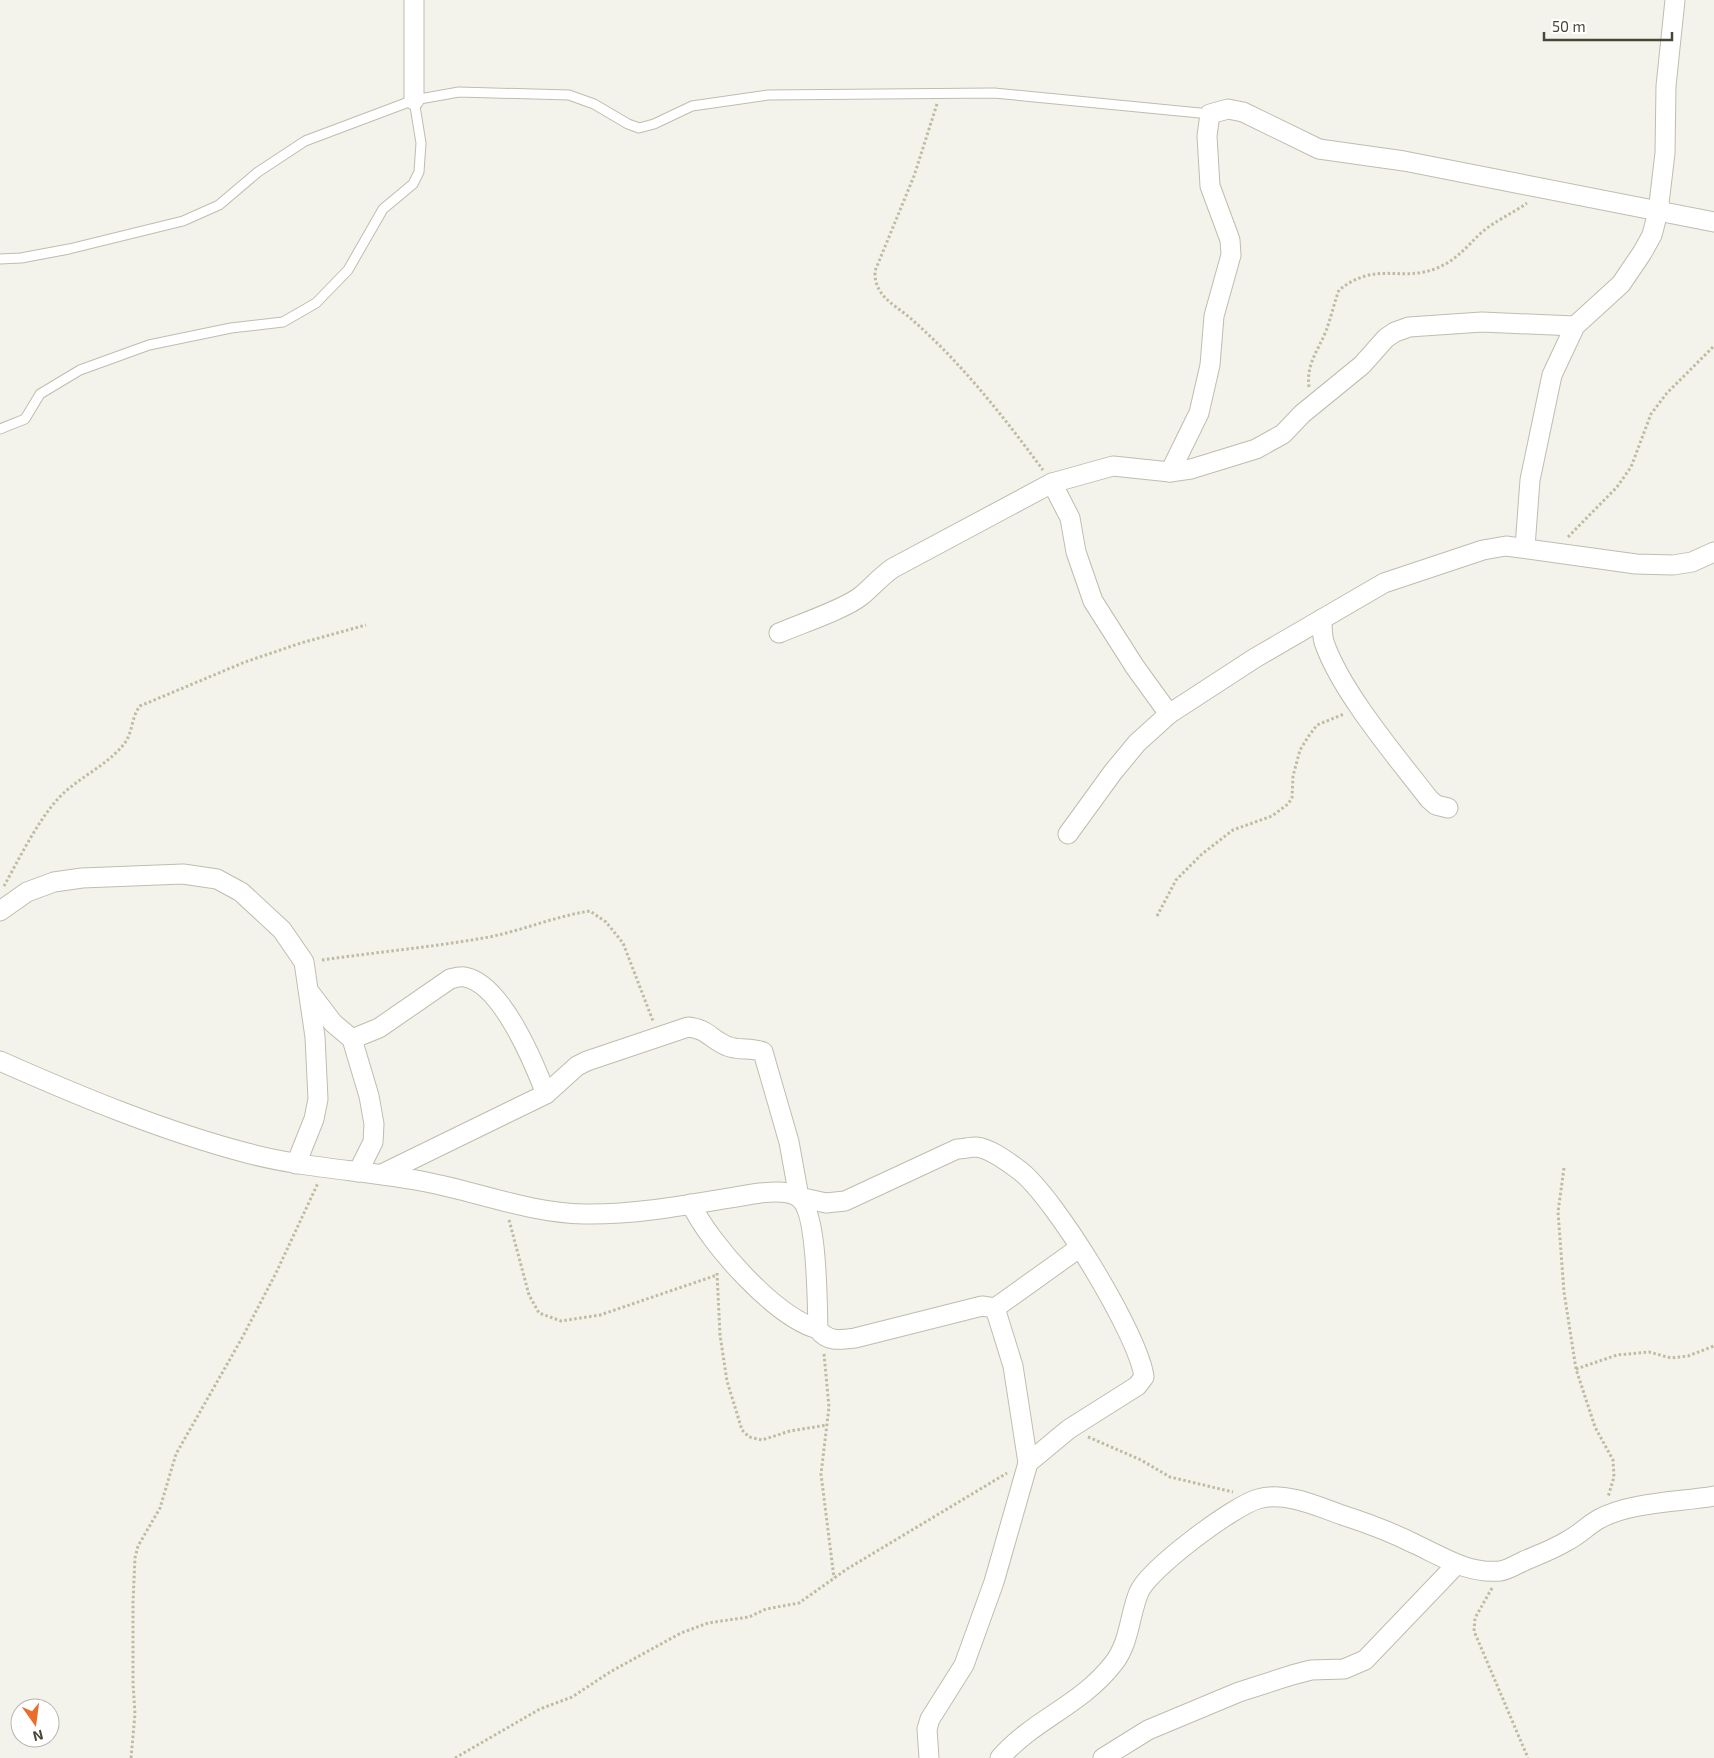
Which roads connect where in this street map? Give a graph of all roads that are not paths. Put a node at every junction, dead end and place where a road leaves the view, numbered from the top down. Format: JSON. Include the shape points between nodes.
{"nodes":[{"id":1,"x":414,"y":0,"type":"edge"},
{"id":2,"x":1675,"y":0,"type":"edge"},
{"id":3,"x":414,"y":100,"type":"junction"},
{"id":4,"x":1210,"y":114,"type":"junction"},
{"id":5,"x":1658,"y":212,"type":"junction"},
{"id":6,"x":1714,"y":222,"type":"edge"},
{"id":7,"x":0,"y":259,"type":"edge"},
{"id":8,"x":1574,"y":326,"type":"junction"},
{"id":9,"x":0,"y":429,"type":"edge"},
{"id":10,"x":1170,"y":472,"type":"junction"},
{"id":11,"x":1052,"y":483,"type":"junction"},
{"id":12,"x":1525,"y":547,"type":"junction"},
{"id":13,"x":1714,"y":552,"type":"edge"},
{"id":14,"x":1322,"y":619,"type":"junction"},
{"id":15,"x":779,"y":633,"type":"dead end"},
{"id":16,"x":1168,"y":714,"type":"junction"},
{"id":17,"x":1448,"y":808,"type":"dead end"},
{"id":18,"x":1068,"y":834,"type":"dead end"},
{"id":19,"x":0,"y":911,"type":"edge"},
{"id":20,"x":310,"y":994,"type":"junction"},
{"id":21,"x":352,"y":1039,"type":"junction"},
{"id":22,"x":0,"y":1061,"type":"edge"},
{"id":23,"x":546,"y":1094,"type":"junction"},
{"id":24,"x":296,"y":1164,"type":"junction"},
{"id":25,"x":358,"y":1172,"type":"junction"},
{"id":26,"x":384,"y":1173,"type":"junction"},
{"id":27,"x":799,"y":1197,"type":"junction"},
{"id":28,"x":691,"y":1204,"type":"junction"},
{"id":29,"x":1079,"y":1248,"type":"junction"},
{"id":30,"x":996,"y":1308,"type":"junction"},
{"id":31,"x":820,"y":1332,"type":"junction"},
{"id":32,"x":1028,"y":1463,"type":"junction"},
{"id":33,"x":1714,"y":1496,"type":"edge"},
{"id":34,"x":1456,"y":1565,"type":"junction"},
{"id":35,"x":928,"y":1758,"type":"edge"},
{"id":36,"x":1000,"y":1758,"type":"edge"},
{"id":37,"x":1103,"y":1758,"type":"edge"}],
"edges":[{"from":1,"to":3,"type":"street"},
{"from":2,"to":5,"type":"street"},
{"from":3,"to":4,"type":"lane","via":[[459,92],[569,95],[594,104],[639,128],[692,106],[768,95],[994,92]]},
{"from":3,"to":7,"type":"lane","via":[[305,141],[258,172],[219,205],[183,221],[69,249]]},
{"from":3,"to":9,"type":"lane","via":[[421,143],[419,172],[413,184],[383,209],[348,270],[316,303],[282,322],[231,328],[149,345],[80,370],[40,394],[24,418]]},
{"from":4,"to":5,"type":"street","via":[[1228,109],[1243,112],[1319,149],[1404,161]]},
{"from":4,"to":10,"type":"street","via":[[1207,136],[1210,186],[1230,240],[1231,255],[1214,316],[1210,365],[1199,413]]},
{"from":5,"to":6,"type":"street"},
{"from":5,"to":8,"type":"street","via":[[1652,235],[1621,284]]},
{"from":8,"to":10,"type":"street","via":[[1482,322],[1409,327],[1395,332],[1283,434],[1256,449],[1191,469]]},
{"from":8,"to":12,"type":"street","via":[[1552,375],[1542,419],[1530,480]]},
{"from":10,"to":11,"type":"street","via":[[1113,466]]},
{"from":11,"to":15,"type":"street","via":[[893,568],[861,597],[845,606]]},
{"from":11,"to":16,"type":"street","via":[[1070,518],[1076,552],[1093,601]]},
{"from":12,"to":13,"type":"street","via":[[1636,564],[1672,565],[1692,562]]},
{"from":12,"to":14,"type":"street","via":[[1483,550],[1413,572],[1384,583]]},
{"from":14,"to":16,"type":"street"},
{"from":14,"to":17,"type":"street","via":[[1324,642],[1361,708],[1429,799]]},
{"from":16,"to":18,"type":"street","via":[[1137,743]]},
{"from":19,"to":20,"type":"street","via":[[27,892],[54,882],[151,874],[217,879],[241,892],[282,930],[304,962]]},
{"from":20,"to":21,"type":"street","via":[[333,1023]]},
{"from":20,"to":24,"type":"street","via":[[318,1099],[314,1119]]},
{"from":21,"to":23,"type":"street","via":[[378,1028],[450,979],[463,976],[487,990],[509,1017],[527,1045]]},
{"from":21,"to":25,"type":"street","via":[[374,1124],[372,1142]]},
{"from":22,"to":24,"type":"street","via":[[163,1126],[247,1153]]},
{"from":23,"to":26,"type":"street"},
{"from":23,"to":27,"type":"street","via":[[587,1061],[688,1027],[700,1028],[726,1046],[763,1052],[789,1142]]},
{"from":24,"to":25,"type":"street"},
{"from":25,"to":26,"type":"street"},
{"from":26,"to":28,"type":"street","via":[[539,1208],[583,1214]]},
{"from":27,"to":28,"type":"street","via":[[780,1192],[760,1193]]},
{"from":27,"to":29,"type":"street","via":[[826,1203],[845,1201],[957,1149],[977,1147],[1020,1171],[1042,1191]]},
{"from":27,"to":31,"type":"street","via":[[806,1207],[814,1245]]},
{"from":28,"to":31,"type":"street","via":[[712,1240],[775,1304],[791,1317]]},
{"from":29,"to":30,"type":"street"},
{"from":29,"to":32,"type":"street","via":[[1125,1323],[1144,1377],[1137,1386],[1068,1430]]},
{"from":30,"to":31,"type":"street","via":[[982,1306],[836,1341]]},
{"from":30,"to":32,"type":"street","via":[[1014,1366]]},
{"from":32,"to":35,"type":"street","via":[[994,1582],[964,1665],[926,1729]]},
{"from":33,"to":34,"type":"street","via":[[1634,1508],[1600,1518],[1567,1542],[1510,1567],[1478,1571]]},
{"from":34,"to":36,"type":"street","via":[[1375,1526],[1315,1505],[1290,1499],[1258,1499],[1210,1528],[1160,1567],[1140,1589],[1125,1645],[1114,1663],[1075,1702],[1017,1740]]},
{"from":34,"to":37,"type":"street","via":[[1365,1660],[1344,1669],[1311,1670],[1239,1692],[1148,1730]]}]}
